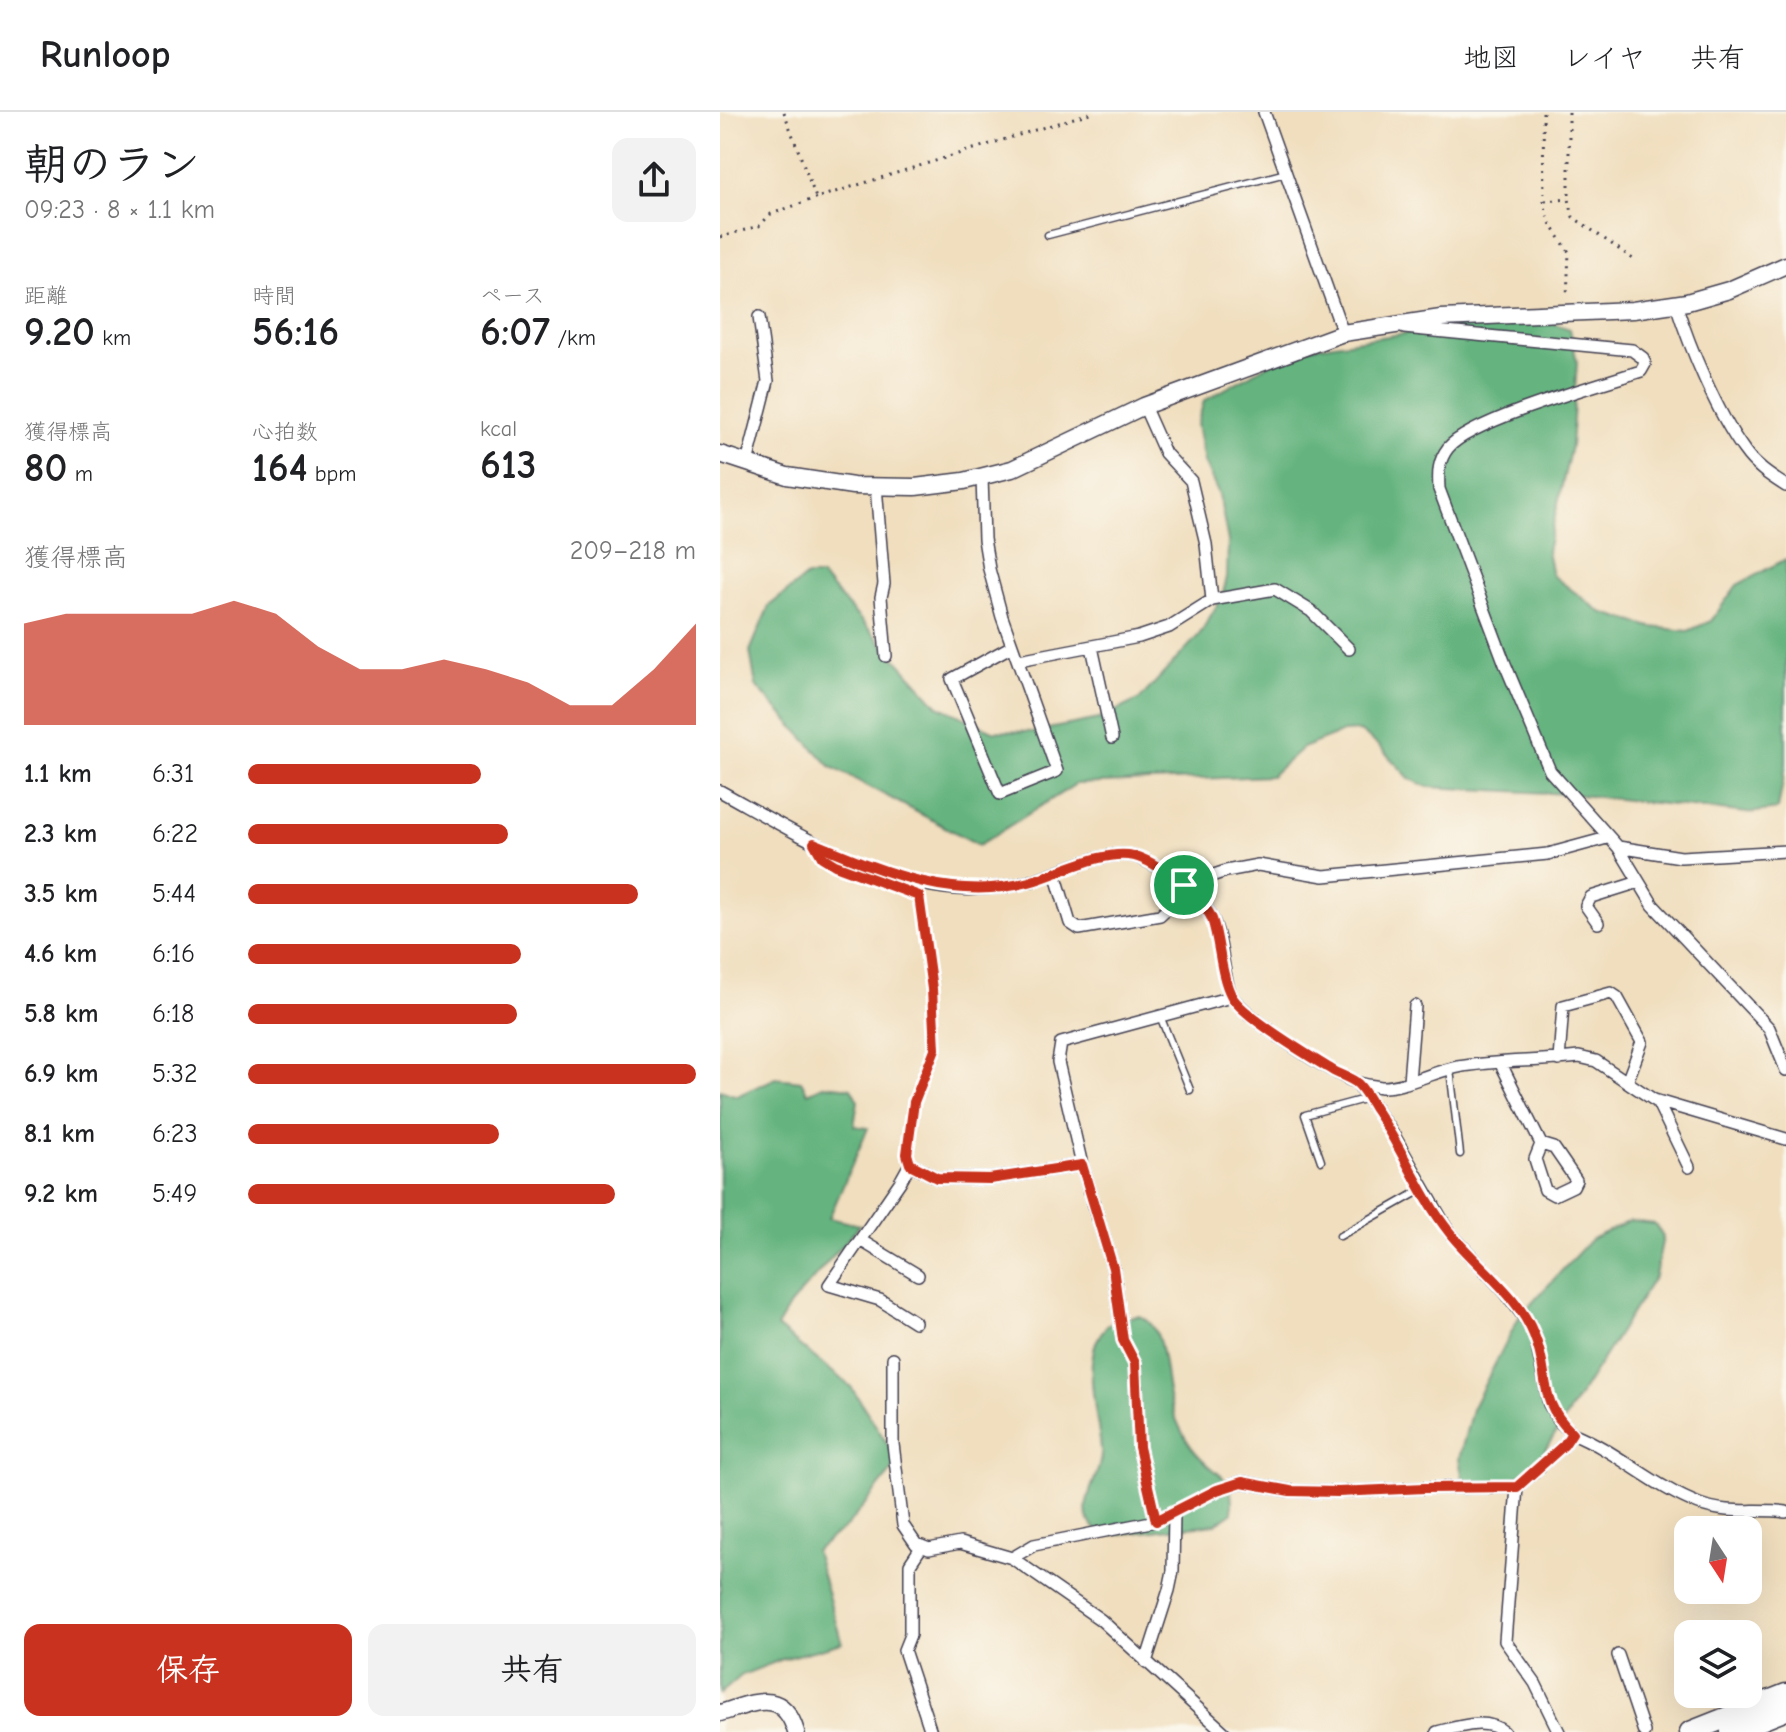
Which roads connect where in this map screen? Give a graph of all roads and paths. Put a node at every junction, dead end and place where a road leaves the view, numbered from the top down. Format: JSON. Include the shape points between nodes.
{"nodes":[{"id":1,"x":784,"y":112,"type":"edge"},
{"id":2,"x":1093,"y":112,"type":"edge"},
{"id":3,"x":1264,"y":112,"type":"edge"},
{"id":4,"x":1543,"y":112,"type":"edge"},
{"id":5,"x":1569,"y":112,"type":"edge"},
{"id":6,"x":1286,"y":173,"type":"junction"},
{"id":7,"x":816,"y":198,"type":"junction"},
{"id":8,"x":1569,"y":199,"type":"junction"},
{"id":9,"x":1544,"y":201,"type":"junction"},
{"id":10,"x":1048,"y":235,"type":"dead end"},
{"id":11,"x":720,"y":237,"type":"edge"},
{"id":12,"x":1633,"y":259,"type":"dead end"},
{"id":13,"x":1786,"y":265,"type":"edge"},
{"id":14,"x":1676,"y":304,"type":"junction"},
{"id":15,"x":1565,"y":313,"type":"junction"},
{"id":16,"x":759,"y":317,"type":"dead end"},
{"id":17,"x":1388,"y":325,"type":"junction"},
{"id":18,"x":1343,"y":333,"type":"junction"},
{"id":19,"x":1144,"y":406,"type":"junction"},
{"id":20,"x":720,"y":454,"type":"edge"},
{"id":21,"x":747,"y":463,"type":"junction"},
{"id":22,"x":982,"y":477,"type":"junction"},
{"id":23,"x":876,"y":486,"type":"junction"},
{"id":24,"x":1786,"y":486,"type":"edge"},
{"id":25,"x":1212,"y":600,"type":"junction"},
{"id":26,"x":1012,"y":646,"type":"junction"},
{"id":27,"x":1092,"y":647,"type":"junction"},
{"id":28,"x":1349,"y":649,"type":"dead end"},
{"id":29,"x":886,"y":656,"type":"dead end"},
{"id":30,"x":1019,"y":660,"type":"junction"},
{"id":31,"x":1112,"y":738,"type":"dead end"},
{"id":32,"x":720,"y":791,"type":"edge"},
{"id":33,"x":1607,"y":838,"type":"junction"},
{"id":34,"x":1618,"y":847,"type":"junction"},
{"id":35,"x":1786,"y":851,"type":"edge"},
{"id":36,"x":1055,"y":873,"type":"junction"},
{"id":37,"x":1639,"y":882,"type":"junction"},
{"id":38,"x":1184,"y":885,"type":"junction"},
{"id":39,"x":906,"y":892,"type":"dead end"},
{"id":40,"x":1598,"y":923,"type":"dead end"},
{"id":41,"x":1231,"y":997,"type":"junction"},
{"id":42,"x":1415,"y":1006,"type":"dead end"},
{"id":43,"x":1160,"y":1016,"type":"junction"},
{"id":44,"x":1559,"y":1060,"type":"junction"},
{"id":45,"x":1501,"y":1064,"type":"junction"},
{"id":46,"x":1450,"y":1069,"type":"junction"},
{"id":47,"x":1786,"y":1070,"type":"edge"},
{"id":48,"x":1409,"y":1081,"type":"junction"},
{"id":49,"x":1627,"y":1082,"type":"junction"},
{"id":50,"x":1357,"y":1083,"type":"junction"},
{"id":51,"x":1190,"y":1090,"type":"dead end"},
{"id":52,"x":1368,"y":1098,"type":"junction"},
{"id":53,"x":1657,"y":1101,"type":"junction"},
{"id":54,"x":1786,"y":1139,"type":"edge"},
{"id":55,"x":1541,"y":1144,"type":"junction"},
{"id":56,"x":1460,"y":1154,"type":"dead end"},
{"id":57,"x":1321,"y":1161,"type":"dead end"},
{"id":58,"x":910,"y":1164,"type":"junction"},
{"id":59,"x":1082,"y":1165,"type":"junction"},
{"id":60,"x":1689,"y":1167,"type":"dead end"},
{"id":61,"x":1423,"y":1189,"type":"junction"},
{"id":62,"x":1340,"y":1236,"type":"dead end"},
{"id":63,"x":860,"y":1240,"type":"junction"},
{"id":64,"x":918,"y":1275,"type":"dead end"},
{"id":65,"x":915,"y":1322,"type":"dead end"},
{"id":66,"x":893,"y":1358,"type":"dead end"},
{"id":67,"x":1572,"y":1433,"type":"junction"},
{"id":68,"x":1517,"y":1487,"type":"junction"},
{"id":69,"x":1786,"y":1512,"type":"edge"},
{"id":70,"x":1174,"y":1513,"type":"junction"},
{"id":71,"x":1156,"y":1521,"type":"junction"},
{"id":72,"x":922,"y":1546,"type":"junction"},
{"id":73,"x":1012,"y":1558,"type":"junction"},
{"id":74,"x":1618,"y":1655,"type":"dead end"},
{"id":75,"x":1146,"y":1662,"type":"junction"},
{"id":76,"x":1786,"y":1694,"type":"edge"},
{"id":77,"x":1786,"y":1710,"type":"edge"},
{"id":78,"x":720,"y":1713,"type":"edge"},
{"id":79,"x":796,"y":1732,"type":"edge"},
{"id":80,"x":931,"y":1732,"type":"edge"},
{"id":81,"x":1224,"y":1732,"type":"edge"},
{"id":82,"x":1437,"y":1732,"type":"edge"},
{"id":83,"x":1504,"y":1732,"type":"edge"},
{"id":84,"x":1559,"y":1732,"type":"edge"},
{"id":85,"x":1644,"y":1732,"type":"edge"},
{"id":86,"x":1690,"y":1732,"type":"edge"},
{"id":87,"x":1731,"y":1732,"type":"edge"}],
"edges":[{"from":1,"to":7,"type":"path"},
{"from":2,"to":7,"type":"path"},
{"from":3,"to":6,"type":"street"},
{"from":4,"to":9,"type":"path"},
{"from":5,"to":8,"type":"path"},
{"from":6,"to":10,"type":"lane"},
{"from":6,"to":18,"type":"street"},
{"from":7,"to":11,"type":"path","via":[[771,214],[759,226]]},
{"from":8,"to":9,"type":"path"},
{"from":8,"to":12,"type":"path","via":[[1573,217]]},
{"from":9,"to":15,"type":"path","via":[[1548,220],[1569,252]]},
{"from":13,"to":14,"type":"street","via":[[1729,290]]},
{"from":14,"to":15,"type":"street"},
{"from":14,"to":24,"type":"street","via":[[1710,389],[1744,450]]},
{"from":15,"to":17,"type":"street"},
{"from":16,"to":21,"type":"street","via":[[768,381]]},
{"from":17,"to":18,"type":"street"},
{"from":17,"to":33,"type":"street","via":[[1632,350],[1643,358],[1641,371],[1470,432],[1450,446],[1438,473],[1460,547],[1550,771]]},
{"from":18,"to":19,"type":"street"},
{"from":19,"to":22,"type":"street","via":[[1012,469]]},
{"from":19,"to":25,"type":"street","via":[[1165,453],[1191,481]]},
{"from":20,"to":21,"type":"street"},
{"from":21,"to":23,"type":"street","via":[[787,476]]},
{"from":22,"to":23,"type":"street","via":[[915,487]]},
{"from":22,"to":26,"type":"street","via":[[989,569]]},
{"from":23,"to":29,"type":"street"},
{"from":25,"to":27,"type":"street","via":[[1169,627]]},
{"from":25,"to":28,"type":"street","via":[[1275,589],[1311,611]]},
{"from":26,"to":30,"type":"street"},
{"from":26,"to":30,"type":"street","via":[[952,679],[1000,794],[1057,771]]},
{"from":27,"to":30,"type":"street"},
{"from":27,"to":31,"type":"street"},
{"from":32,"to":36,"type":"street","via":[[810,841],[928,885],[975,890]]},
{"from":33,"to":34,"type":"street"},
{"from":33,"to":38,"type":"street","via":[[1548,854],[1324,876],[1258,865]]},
{"from":34,"to":35,"type":"street","via":[[1681,857]]},
{"from":34,"to":37,"type":"street"},
{"from":36,"to":38,"type":"street","via":[[1109,857],[1134,856]]},
{"from":36,"to":38,"type":"street","via":[[1070,923],[1079,929],[1160,915]]},
{"from":37,"to":40,"type":"street","via":[[1591,897],[1586,906]]},
{"from":37,"to":47,"type":"street","via":[[1653,905],[1769,1028]]},
{"from":38,"to":41,"type":"street","via":[[1211,916]]},
{"from":39,"to":58,"type":"path","via":[[922,901],[935,1027],[931,1064],[914,1102]]},
{"from":41,"to":43,"type":"street"},
{"from":41,"to":50,"type":"street","via":[[1271,1031]]},
{"from":42,"to":48,"type":"street"},
{"from":43,"to":51,"type":"lane"},
{"from":43,"to":59,"type":"street","via":[[1061,1043],[1058,1062]]},
{"from":44,"to":45,"type":"street"},
{"from":44,"to":49,"type":"street","via":[[1596,1061]]},
{"from":44,"to":49,"type":"street","via":[[1563,1006],[1611,993],[1642,1042]]},
{"from":45,"to":46,"type":"street"},
{"from":45,"to":55,"type":"street"},
{"from":46,"to":48,"type":"street"},
{"from":46,"to":56,"type":"lane"},
{"from":48,"to":50,"type":"street","via":[[1383,1087]]},
{"from":49,"to":53,"type":"street"},
{"from":50,"to":52,"type":"street"},
{"from":52,"to":57,"type":"lane","via":[[1305,1115]]},
{"from":52,"to":61,"type":"street"},
{"from":53,"to":54,"type":"street"},
{"from":53,"to":60,"type":"street"},
{"from":55,"to":55,"type":"street","via":[[1554,1148],[1576,1180],[1573,1186],[1554,1195],[1545,1190],[1535,1159]]},
{"from":58,"to":59,"type":"street","via":[[937,1178],[990,1179]]},
{"from":58,"to":63,"type":"street"},
{"from":59,"to":71,"type":"street","via":[[1113,1268],[1123,1340],[1135,1363],[1139,1447]]},
{"from":61,"to":62,"type":"lane"},
{"from":61,"to":67,"type":"street","via":[[1449,1232],[1527,1321],[1549,1404]]},
{"from":63,"to":64,"type":"street"},
{"from":63,"to":65,"type":"street","via":[[829,1285],[880,1300]]},
{"from":66,"to":72,"type":"street","via":[[893,1444],[903,1525]]},
{"from":67,"to":68,"type":"street"},
{"from":67,"to":69,"type":"street","via":[[1699,1504],[1735,1512]]},
{"from":68,"to":70,"type":"street","via":[[1338,1492],[1242,1482]]},
{"from":68,"to":84,"type":"street","via":[[1505,1641],[1535,1683]]},
{"from":70,"to":71,"type":"street"},
{"from":70,"to":75,"type":"street","via":[[1173,1571]]},
{"from":71,"to":73,"type":"street","via":[[1034,1545]]},
{"from":72,"to":73,"type":"street","via":[[960,1543]]},
{"from":72,"to":80,"type":"street","via":[[910,1564],[910,1635],[904,1650]]},
{"from":73,"to":75,"type":"street","via":[[1101,1620]]},
{"from":74,"to":85,"type":"street"},
{"from":75,"to":81,"type":"street"},
{"from":76,"to":86,"type":"highway"},
{"from":77,"to":87,"type":"highway"},
{"from":78,"to":79,"type":"street","via":[[764,1700],[791,1716]]},
{"from":82,"to":83,"type":"street","via":[[1482,1724]]}]}
